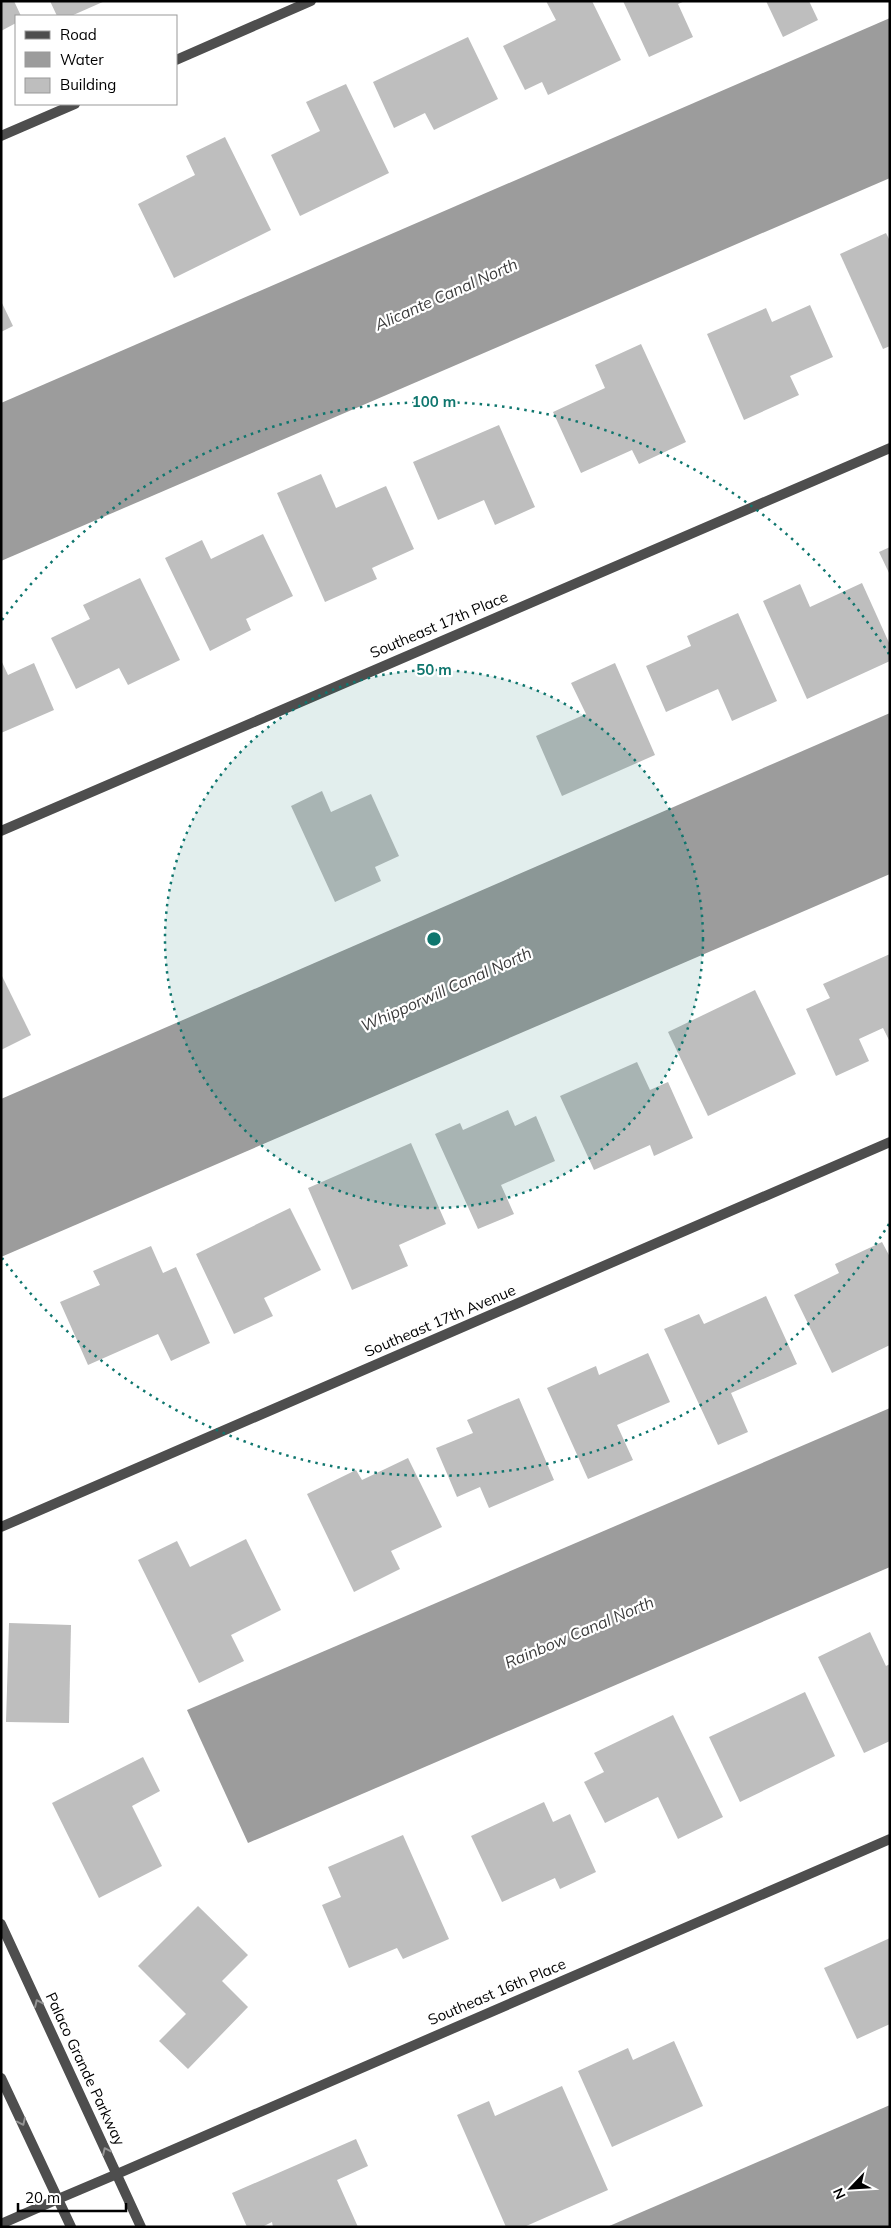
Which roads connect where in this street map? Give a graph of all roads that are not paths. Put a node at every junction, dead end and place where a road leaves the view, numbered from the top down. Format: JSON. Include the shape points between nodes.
{"nodes":[{"id":1,"x":312,"y":1,"type":"edge"},
{"id":2,"x":178,"y":59,"type":"edge"},
{"id":3,"x":73,"y":105,"type":"edge"},
{"id":4,"x":1,"y":136,"type":"edge"},
{"id":5,"x":890,"y":448,"type":"edge"},
{"id":6,"x":1,"y":831,"type":"edge"},
{"id":7,"x":890,"y":1142,"type":"edge"},
{"id":8,"x":1,"y":1527,"type":"edge"},
{"id":9,"x":890,"y":1839,"type":"edge"},
{"id":10,"x":1,"y":1924,"type":"edge"},
{"id":11,"x":1,"y":2078,"type":"edge"},
{"id":12,"x":117,"y":2174,"type":"junction"},
{"id":13,"x":58,"y":2199,"type":"junction"},
{"id":14,"x":1,"y":2224,"type":"edge"},
{"id":15,"x":70,"y":2227,"type":"edge"},
{"id":16,"x":141,"y":2227,"type":"edge"}],
"edges":[{"from":1,"to":2,"type":"street"},
{"from":3,"to":4,"type":"street"},
{"from":5,"to":6,"type":"street","name":"Southeast 17th Place"},
{"from":7,"to":8,"type":"street","name":"Southeast 17th Avenue"},
{"from":9,"to":12,"type":"street","name":"Southeast 16th Place"},
{"from":12,"to":10,"type":"street","name":"Palaco Grande Parkway","one_way":true},
{"from":11,"to":13,"type":"street","one_way":true},
{"from":12,"to":13,"type":"street","name":"Southeast 16th Place"},
{"from":12,"to":16,"type":"street","name":"Palaco Grande Parkway"},
{"from":13,"to":14,"type":"street"},
{"from":13,"to":15,"type":"street"}]}
